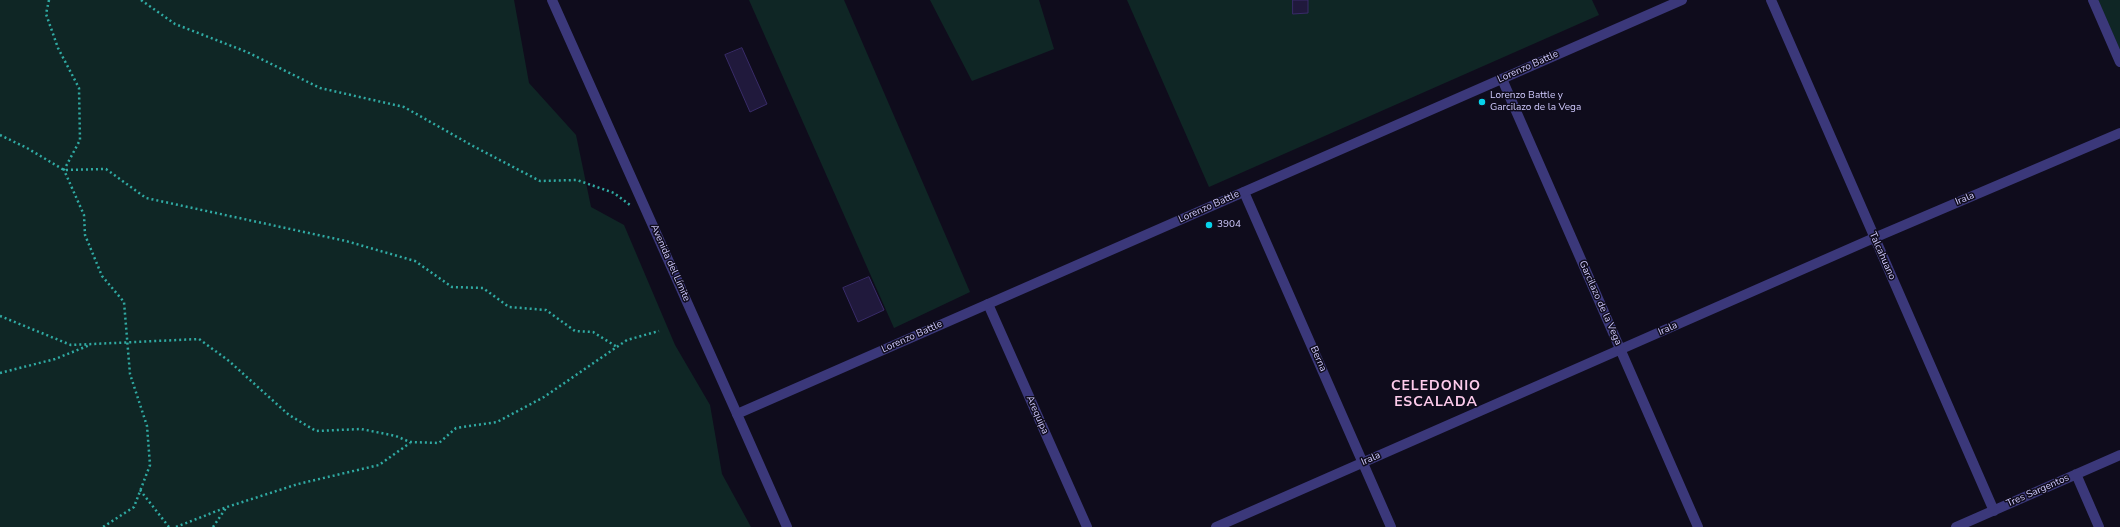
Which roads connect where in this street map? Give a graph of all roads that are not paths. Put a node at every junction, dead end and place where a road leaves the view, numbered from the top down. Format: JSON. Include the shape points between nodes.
{"nodes":[{"id":1,"x":552,"y":0,"type":"edge"},
{"id":2,"x":1682,"y":0,"type":"edge"},
{"id":3,"x":1771,"y":0,"type":"edge"},
{"id":4,"x":2093,"y":0,"type":"edge"},
{"id":5,"x":2120,"y":62,"type":"edge"},
{"id":6,"x":1502,"y":79,"type":"junction"},
{"id":7,"x":2120,"y":133,"type":"edge"},
{"id":8,"x":1244,"y":192,"type":"junction"},
{"id":9,"x":1874,"y":238,"type":"junction"},
{"id":10,"x":988,"y":304,"type":"junction"},
{"id":11,"x":1620,"y":350,"type":"junction"},
{"id":12,"x":737,"y":414,"type":"junction"},
{"id":13,"x":2120,"y":455,"type":"edge"},
{"id":14,"x":1363,"y":462,"type":"junction"},
{"id":15,"x":2076,"y":474,"type":"junction"},
{"id":16,"x":1994,"y":511,"type":"junction"},
{"id":17,"x":787,"y":527,"type":"edge"},
{"id":18,"x":1087,"y":527,"type":"edge"},
{"id":19,"x":1216,"y":527,"type":"edge"},
{"id":20,"x":1391,"y":527,"type":"edge"},
{"id":21,"x":1698,"y":527,"type":"edge"},
{"id":22,"x":1956,"y":527,"type":"edge"},
{"id":23,"x":2099,"y":527,"type":"edge"}],
"edges":[{"from":1,"to":12,"type":"street","name":"Avenida del Límite"},
{"from":2,"to":6,"type":"street","name":"Lorenzo Battle"},
{"from":3,"to":9,"type":"street","name":"Talcahuano"},
{"from":4,"to":5,"type":"street"},
{"from":6,"to":8,"type":"street","name":"Lorenzo Battle"},
{"from":6,"to":11,"type":"street","name":"Garcilazo de la Vega"},
{"from":7,"to":9,"type":"street","name":"Irala"},
{"from":8,"to":10,"type":"street","name":"Lorenzo Battle"},
{"from":8,"to":14,"type":"street","name":"Berna"},
{"from":9,"to":11,"type":"street","name":"Irala"},
{"from":9,"to":16,"type":"street","name":"Talcahuano"},
{"from":10,"to":12,"type":"street","name":"Lorenzo Battle"},
{"from":10,"to":18,"type":"street","name":"Arequipa"},
{"from":11,"to":14,"type":"street","name":"Irala"},
{"from":11,"to":21,"type":"street","name":"Garcilazo de la Vega"},
{"from":12,"to":17,"type":"street","name":"Avenida del Límite"},
{"from":13,"to":15,"type":"street","name":"Tres Sargentos"},
{"from":14,"to":19,"type":"street","name":"Irala"},
{"from":14,"to":20,"type":"street","name":"Berna"},
{"from":15,"to":16,"type":"street","name":"Tres Sargentos"},
{"from":15,"to":23,"type":"street"},
{"from":16,"to":22,"type":"street","name":"Tres Sargentos"}]}
